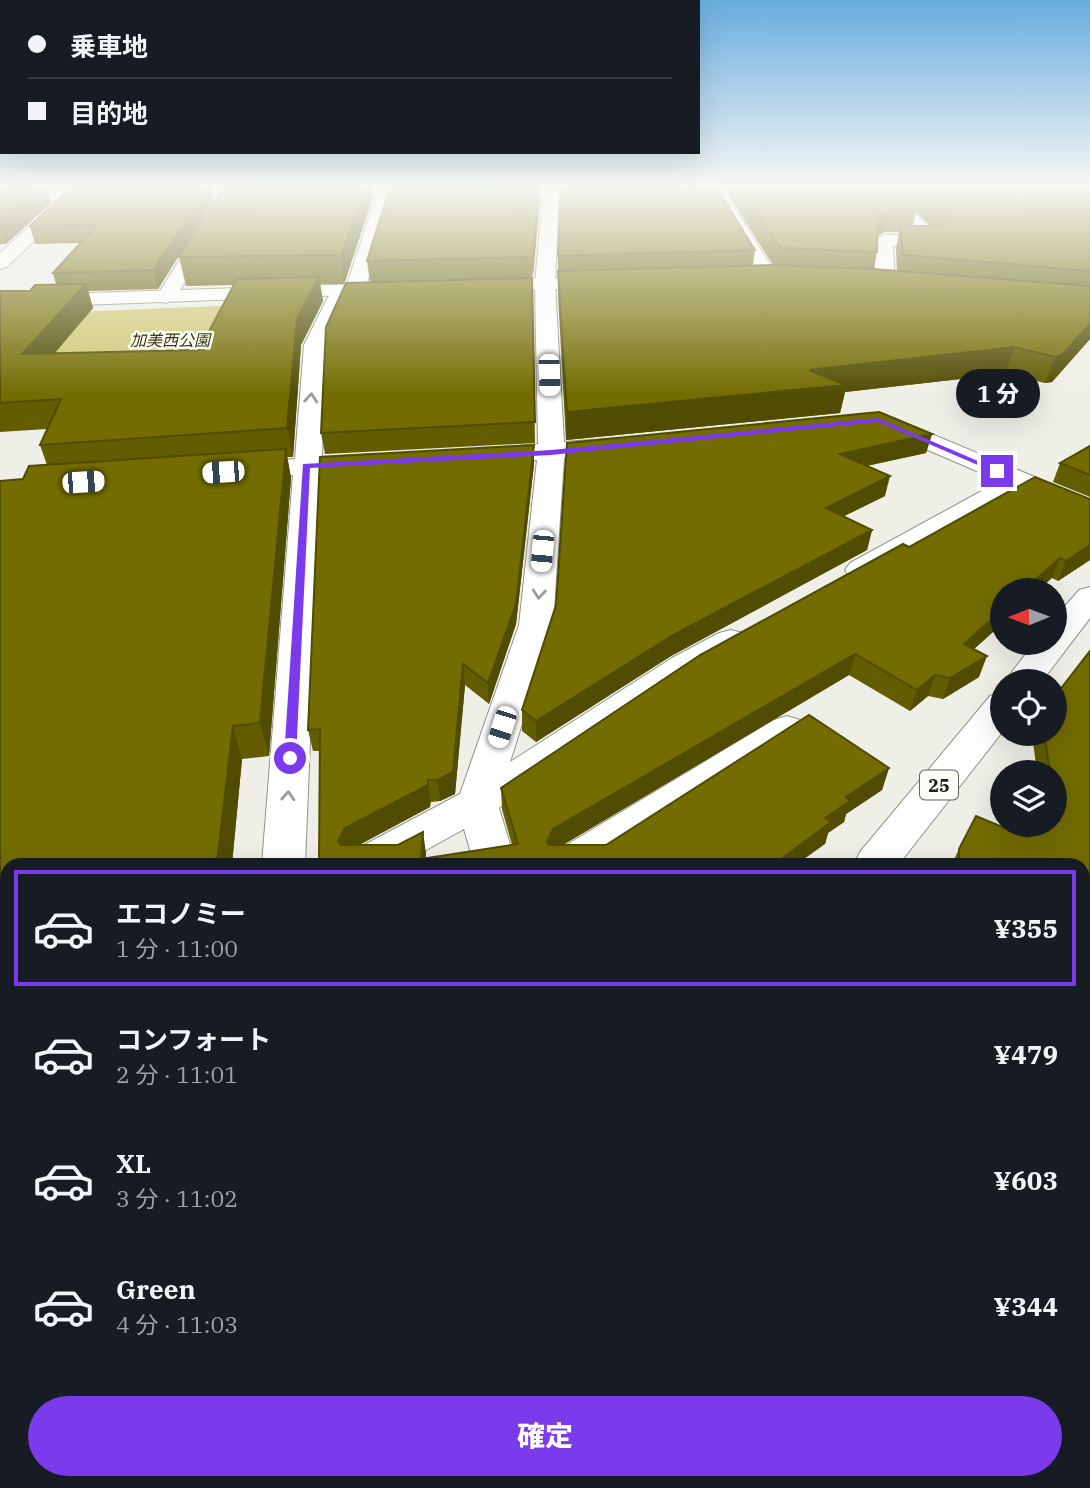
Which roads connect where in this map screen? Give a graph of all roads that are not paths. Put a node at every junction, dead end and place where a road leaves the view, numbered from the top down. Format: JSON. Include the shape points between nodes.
{"nodes":[{"id":1,"x":193,"y":256,"type":"edge"},
{"id":2,"x":361,"y":256,"type":"edge"},
{"id":3,"x":547,"y":256,"type":"edge"},
{"id":4,"x":761,"y":256,"type":"edge"},
{"id":5,"x":884,"y":256,"type":"edge"},
{"id":6,"x":748,"y":280,"type":"edge"},
{"id":7,"x":636,"y":282,"type":"edge"},
{"id":8,"x":545,"y":284,"type":"junction"},
{"id":9,"x":884,"y":286,"type":"edge"},
{"id":10,"x":462,"y":287,"type":"edge"},
{"id":11,"x":409,"y":289,"type":"edge"},
{"id":12,"x":348,"y":290,"type":"junction"},
{"id":13,"x":166,"y":296,"type":"junction"},
{"id":14,"x":0,"y":302,"type":"edge"},
{"id":15,"x":851,"y":423,"type":"edge"},
{"id":16,"x":647,"y":443,"type":"edge"},
{"id":17,"x":551,"y":452,"type":"junction"},
{"id":18,"x":456,"y":458,"type":"edge"},
{"id":19,"x":401,"y":460,"type":"edge"},
{"id":20,"x":306,"y":466,"type":"junction"},
{"id":21,"x":209,"y":473,"type":"edge"},
{"id":22,"x":1021,"y":481,"type":"junction"},
{"id":23,"x":1090,"y":510,"type":"edge"},
{"id":24,"x":830,"y":587,"type":"edge"},
{"id":25,"x":1090,"y":597,"type":"edge"},
{"id":26,"x":1068,"y":624,"type":"edge"},
{"id":27,"x":757,"y":626,"type":"edge"},
{"id":28,"x":1043,"y":655,"type":"edge"},
{"id":29,"x":1032,"y":669,"type":"edge"},
{"id":30,"x":990,"y":721,"type":"edge"},
{"id":31,"x":787,"y":729,"type":"edge"},
{"id":32,"x":477,"y":803,"type":"junction"},
{"id":33,"x":284,"y":858,"type":"edge"},
{"id":34,"x":377,"y":858,"type":"edge"},
{"id":35,"x":493,"y":858,"type":"edge"},
{"id":36,"x":580,"y":858,"type":"edge"},
{"id":37,"x":880,"y":858,"type":"edge"}],
"edges":[{"from":1,"to":13,"type":"main road"},
{"from":2,"to":12,"type":"main road"},
{"from":3,"to":8,"type":"main road"},
{"from":4,"to":6,"type":"main road","via":[[777,280]]},
{"from":5,"to":9,"type":"main road"},
{"from":7,"to":8,"type":"main road"},
{"from":8,"to":10,"type":"main road"},
{"from":8,"to":17,"type":"main road"},
{"from":11,"to":12,"type":"main road"},
{"from":12,"to":13,"type":"main road"},
{"from":20,"to":12,"type":"main road","one_way":true,"via":[[315,345]]},
{"from":13,"to":14,"type":"main road"},
{"from":15,"to":22,"type":"main road","via":[[878,420]]},
{"from":16,"to":17,"type":"main road"},
{"from":17,"to":18,"type":"main road"},
{"from":17,"to":32,"type":"main road","one_way":true,"via":[[536,625]]},
{"from":19,"to":20,"type":"main road"},
{"from":20,"to":21,"type":"main road"},
{"from":33,"to":20,"type":"main road","one_way":true},
{"from":22,"to":23,"type":"main road"},
{"from":22,"to":24,"type":"main road"},
{"from":25,"to":26,"type":"main road"},
{"from":27,"to":32,"type":"main road","via":[[684,666]]},
{"from":28,"to":29,"type":"main road"},
{"from":30,"to":37,"type":"main road","number":"25"},
{"from":31,"to":36,"type":"main road"},
{"from":32,"to":34,"type":"main road"},
{"from":32,"to":35,"type":"main road"}]}
